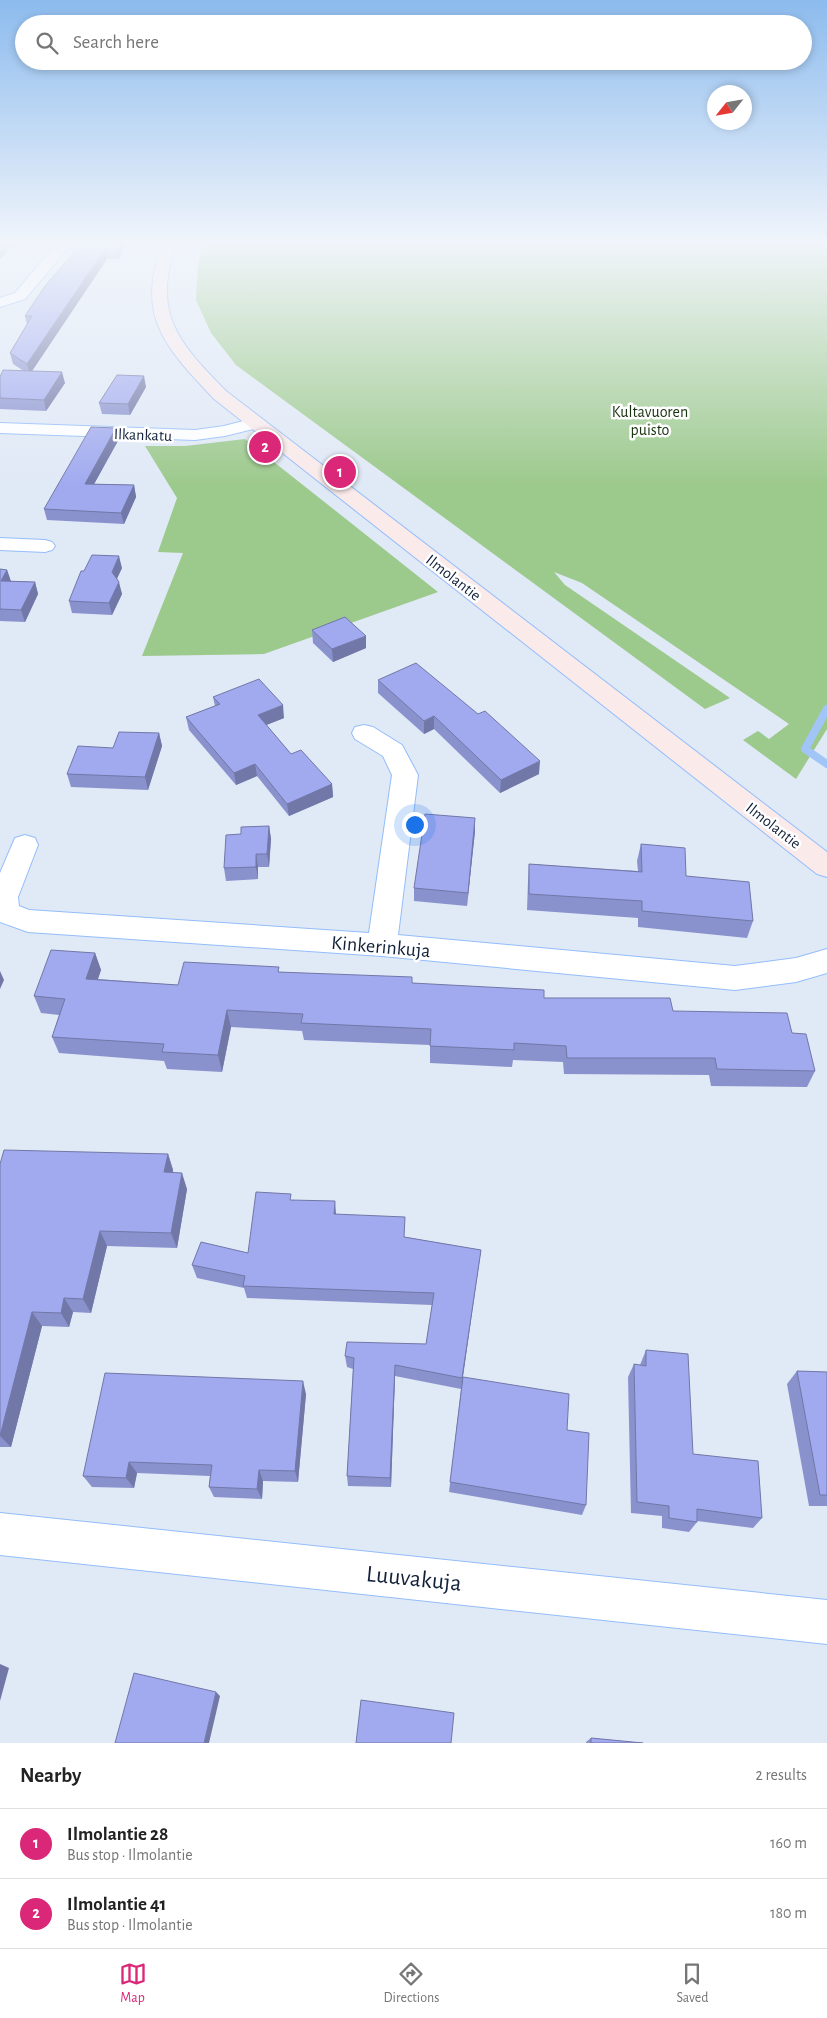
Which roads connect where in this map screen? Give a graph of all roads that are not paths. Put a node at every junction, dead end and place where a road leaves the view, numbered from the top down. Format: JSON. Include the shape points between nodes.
{"nodes":[{"id":1,"x":164,"y":323,"type":"edge"},
{"id":2,"x":255,"y":423,"type":"junction"},
{"id":3,"x":0,"y":428,"type":"edge"},
{"id":4,"x":0,"y":544,"type":"edge"},
{"id":5,"x":45,"y":546,"type":"dead end"},
{"id":6,"x":364,"y":733,"type":"dead end"},
{"id":7,"x":25,"y":845,"type":"dead end"},
{"id":8,"x":827,"y":866,"type":"edge"},
{"id":9,"x":382,"y":945,"type":"junction"},
{"id":10,"x":827,"y":960,"type":"edge"},
{"id":11,"x":0,"y":1534,"type":"edge"},
{"id":12,"x":827,"y":1622,"type":"edge"}],
"edges":[{"from":1,"to":2,"type":"street","name":"Ilmolantie","via":[[167,334],[195,370]]},
{"from":2,"to":3,"type":"street","name":"Ilkankatu","via":[[195,435]]},
{"from":2,"to":8,"type":"street","name":"Ilmolantie"},
{"from":4,"to":5,"type":"street"},
{"from":6,"to":9,"type":"street","via":[[393,751],[405,775]]},
{"from":7,"to":9,"type":"street","name":"Kinkerinkuja","via":[[4,897],[6,913],[28,921]]},
{"from":9,"to":10,"type":"street","name":"Kinkerinkuja","via":[[735,978],[796,970]]},
{"from":11,"to":12,"type":"street","name":"Luuvakuja"}]}
